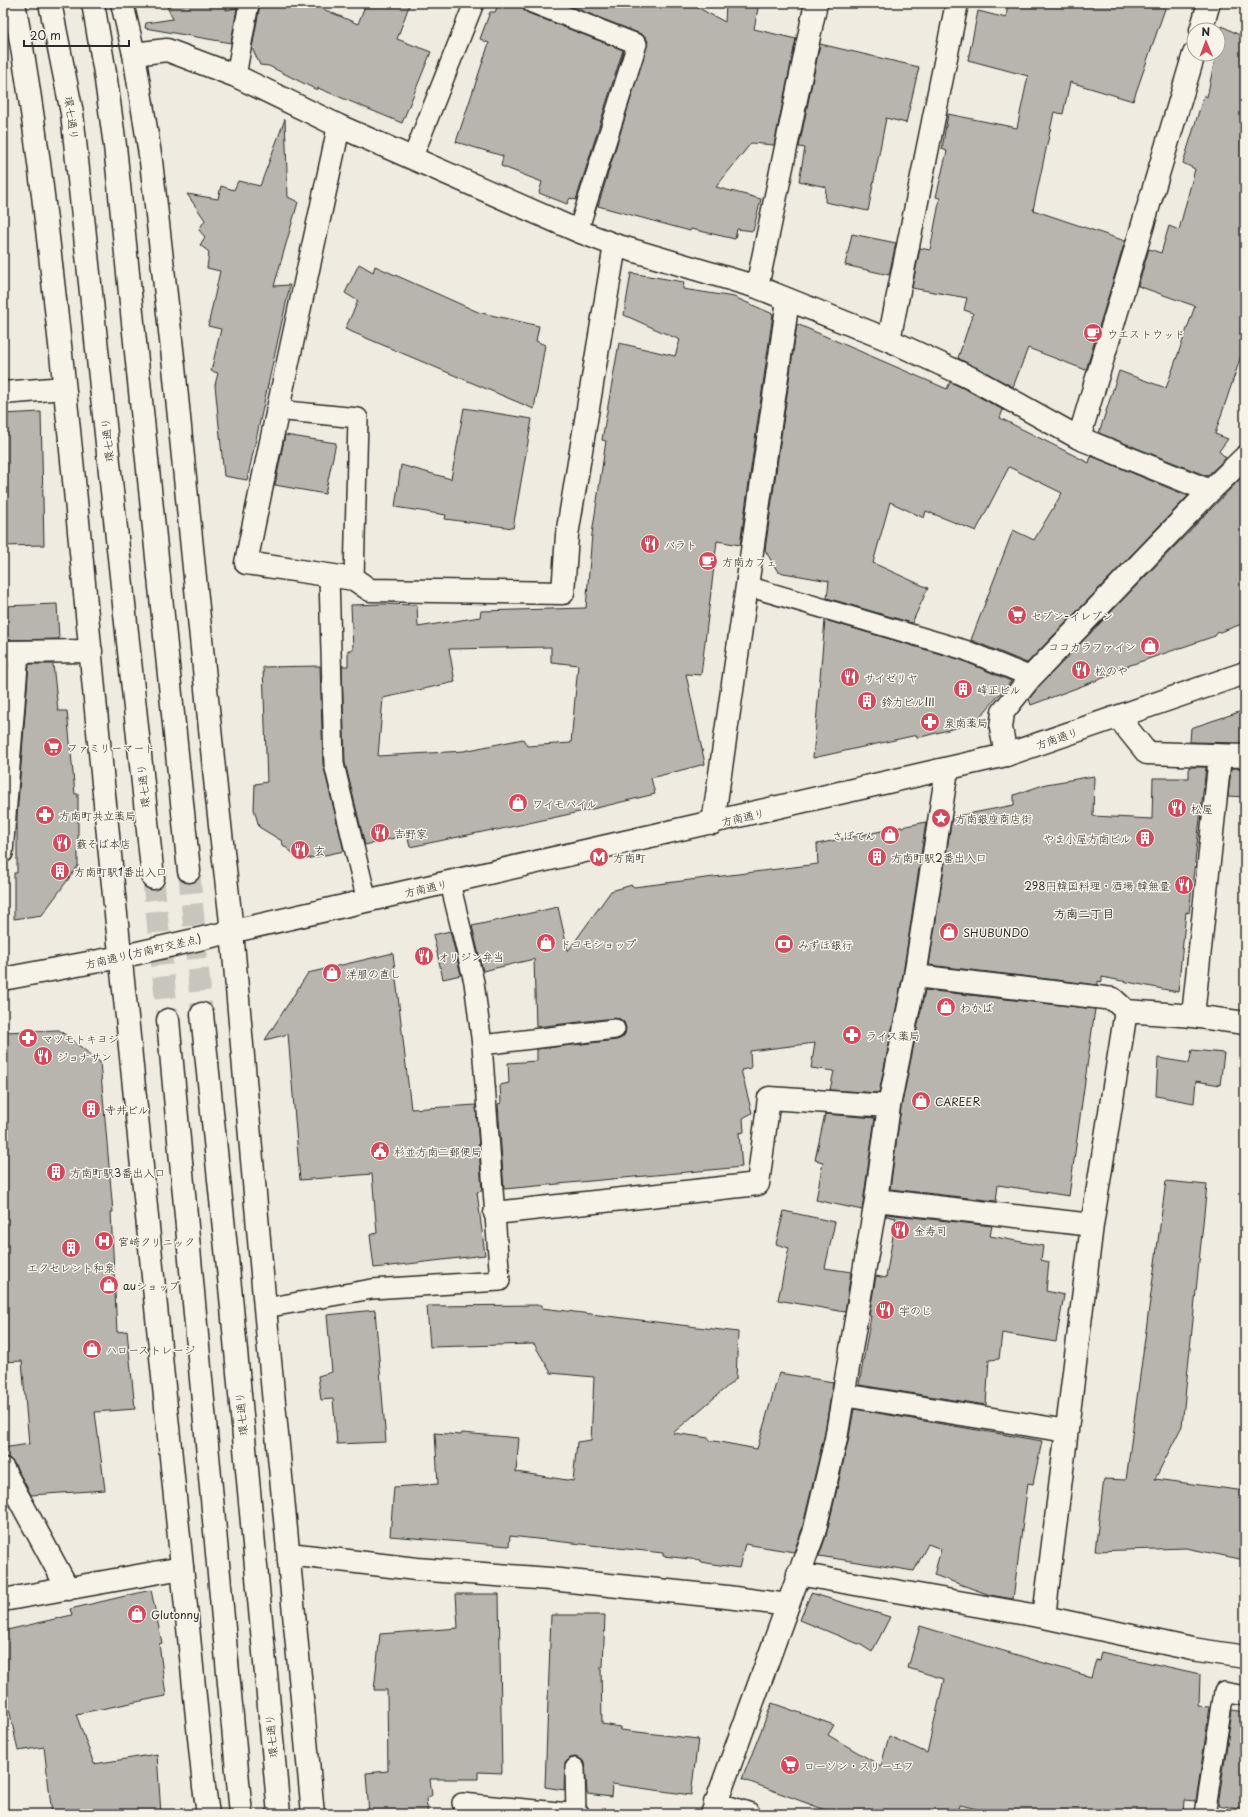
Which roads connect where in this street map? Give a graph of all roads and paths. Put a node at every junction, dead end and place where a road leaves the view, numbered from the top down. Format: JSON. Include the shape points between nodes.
{"nodes":[{"id":1,"x":14,"y":3,"type":"edge"},
{"id":2,"x":50,"y":3,"type":"edge"},
{"id":3,"x":93,"y":3,"type":"edge"},
{"id":4,"x":122,"y":3,"type":"edge"},
{"id":5,"x":249,"y":3,"type":"edge"},
{"id":6,"x":474,"y":3,"type":"edge"},
{"id":7,"x":532,"y":3,"type":"edge"},
{"id":8,"x":816,"y":3,"type":"edge"},
{"id":9,"x":957,"y":3,"type":"edge"},
{"id":10,"x":1209,"y":3,"type":"edge"},
{"id":11,"x":1203,"y":22,"type":"edge"},
{"id":12,"x":134,"y":54,"type":"junction"},
{"id":13,"x":1192,"y":62,"type":"edge"},
{"id":14,"x":236,"y":76,"type":"junction"},
{"id":15,"x":339,"y":126,"type":"junction"},
{"id":16,"x":412,"y":159,"type":"junction"},
{"id":17,"x":578,"y":231,"type":"junction"},
{"id":18,"x":615,"y":245,"type":"junction"},
{"id":19,"x":757,"y":287,"type":"junction"},
{"id":20,"x":788,"y":300,"type":"junction"},
{"id":21,"x":889,"y":340,"type":"junction"},
{"id":22,"x":64,"y":388,"type":"junction"},
{"id":23,"x":3,"y":394,"type":"edge"},
{"id":24,"x":276,"y":410,"type":"junction"},
{"id":25,"x":1079,"y":438,"type":"junction"},
{"id":26,"x":1245,"y":457,"type":"edge"},
{"id":27,"x":1210,"y":491,"type":"junction"},
{"id":28,"x":329,"y":576,"type":"junction"},
{"id":29,"x":354,"y":579,"type":"junction"},
{"id":30,"x":747,"y":586,"type":"junction"},
{"id":31,"x":91,"y":651,"type":"junction"},
{"id":32,"x":11,"y":652,"type":"edge"},
{"id":33,"x":1245,"y":673,"type":"edge"},
{"id":34,"x":1031,"y":677,"type":"junction"},
{"id":35,"x":1118,"y":717,"type":"junction"},
{"id":36,"x":1006,"y":755,"type":"junction"},
{"id":37,"x":1220,"y":756,"type":"junction"},
{"id":38,"x":1245,"y":756,"type":"edge"},
{"id":39,"x":947,"y":770,"type":"junction"},
{"id":40,"x":713,"y":823,"type":"junction"},
{"id":41,"x":3,"y":853,"type":"edge"},
{"id":42,"x":189,"y":871,"type":"tunnel mouth"},
{"id":43,"x":153,"y":878,"type":"tunnel mouth"},
{"id":44,"x":450,"y":883,"type":"junction"},
{"id":45,"x":367,"y":901,"type":"junction"},
{"id":46,"x":232,"y":931,"type":"junction"},
{"id":47,"x":120,"y":957,"type":"junction"},
{"id":48,"x":915,"y":976,"type":"junction"},
{"id":49,"x":3,"y":979,"type":"edge"},
{"id":50,"x":1126,"y":1012,"type":"junction"},
{"id":51,"x":202,"y":1014,"type":"tunnel mouth"},
{"id":52,"x":1193,"y":1016,"type":"junction"},
{"id":53,"x":168,"y":1020,"type":"tunnel mouth"},
{"id":54,"x":1245,"y":1023,"type":"edge"},
{"id":55,"x":615,"y":1028,"type":"dead end"},
{"id":56,"x":482,"y":1045,"type":"junction"},
{"id":57,"x":889,"y":1106,"type":"junction"},
{"id":58,"x":876,"y":1200,"type":"junction"},
{"id":59,"x":495,"y":1213,"type":"junction"},
{"id":60,"x":1092,"y":1225,"type":"junction"},
{"id":61,"x":265,"y":1308,"type":"junction"},
{"id":62,"x":844,"y":1395,"type":"junction"},
{"id":63,"x":1067,"y":1431,"type":"junction"},
{"id":64,"x":3,"y":1469,"type":"edge"},
{"id":65,"x":289,"y":1554,"type":"junction"},
{"id":66,"x":182,"y":1568,"type":"junction"},
{"id":67,"x":798,"y":1574,"type":"junction"},
{"id":68,"x":68,"y":1589,"type":"junction"},
{"id":69,"x":3,"y":1600,"type":"edge"},
{"id":70,"x":788,"y":1605,"type":"junction"},
{"id":71,"x":1044,"y":1617,"type":"junction"},
{"id":72,"x":1245,"y":1657,"type":"edge"},
{"id":73,"x":1245,"y":1696,"type":"edge"},
{"id":74,"x":575,"y":1768,"type":"dead end"},
{"id":75,"x":462,"y":1804,"type":"dead end"},
{"id":76,"x":714,"y":1809,"type":"edge"},
{"id":77,"x":208,"y":1814,"type":"edge"},
{"id":78,"x":241,"y":1814,"type":"edge"},
{"id":79,"x":279,"y":1814,"type":"edge"},
{"id":80,"x":313,"y":1814,"type":"edge"},
{"id":81,"x":576,"y":1814,"type":"edge"},
{"id":82,"x":580,"y":1814,"type":"edge"},
{"id":83,"x":749,"y":1814,"type":"edge"},
{"id":84,"x":1207,"y":1814,"type":"edge"}],
"edges":[{"from":1,"to":22,"type":"street","via":[[36,129]]},
{"from":2,"to":43,"type":"street","name":"環七通り","via":[[72,113]]},
{"from":3,"to":42,"type":"street","via":[[115,146]]},
{"from":4,"to":12,"type":"street"},
{"from":5,"to":14,"type":"lane"},
{"from":6,"to":16,"type":"lane"},
{"from":7,"to":17,"type":"lane","via":[[637,44]]},
{"from":8,"to":19,"type":"street"},
{"from":9,"to":21,"type":"street"},
{"from":10,"to":11,"type":"street"},
{"from":12,"to":14,"type":"street","via":[[167,50]]},
{"from":12,"to":46,"type":"street","via":[[153,185]]},
{"from":13,"to":25,"type":"street"},
{"from":14,"to":15,"type":"street"},
{"from":15,"to":16,"type":"street"},
{"from":15,"to":24,"type":"street","via":[[301,308]]},
{"from":16,"to":17,"type":"street"},
{"from":17,"to":18,"type":"street"},
{"from":18,"to":19,"type":"street"},
{"from":18,"to":29,"type":"street","via":[[567,535],[563,593],[370,590]]},
{"from":19,"to":20,"type":"street"},
{"from":20,"to":21,"type":"street"},
{"from":20,"to":30,"type":"street"},
{"from":21,"to":25,"type":"street","via":[[973,379]]},
{"from":22,"to":23,"type":"street"},
{"from":22,"to":31,"type":"street"},
{"from":24,"to":28,"type":"street","via":[[246,563]]},
{"from":24,"to":29,"type":"lane","via":[[358,418]]},
{"from":25,"to":27,"type":"street"},
{"from":26,"to":27,"type":"street"},
{"from":27,"to":34,"type":"street"},
{"from":28,"to":29,"type":"street"},
{"from":28,"to":45,"type":"lane","via":[[334,764]]},
{"from":30,"to":34,"type":"lane","via":[[965,650]]},
{"from":30,"to":40,"type":"street"},
{"from":31,"to":32,"type":"street"},
{"from":31,"to":47,"type":"street"},
{"from":32,"to":41,"type":"lane"},
{"from":33,"to":35,"type":"street","name":"方南通り"},
{"from":34,"to":36,"type":"street","via":[[1003,712],[1001,728]]},
{"from":35,"to":36,"type":"street","name":"方南通り"},
{"from":35,"to":37,"type":"street","via":[[1147,754]]},
{"from":36,"to":39,"type":"street","name":"方南通り"},
{"from":37,"to":38,"type":"street"},
{"from":37,"to":52,"type":"street"},
{"from":39,"to":40,"type":"street","name":"方南通り"},
{"from":39,"to":48,"type":"street"},
{"from":40,"to":44,"type":"street","name":"方南通り"},
{"from":44,"to":45,"type":"street","name":"方南通り"},
{"from":44,"to":56,"type":"lane","via":[[474,982]]},
{"from":45,"to":46,"type":"street","name":"方南通り"},
{"from":46,"to":47,"type":"street","name":"方南通り(方南町交差点)"},
{"from":46,"to":61,"type":"street"},
{"from":47,"to":49,"type":"street","name":"方南通り(方南町交差点)"},
{"from":47,"to":66,"type":"street"},
{"from":48,"to":50,"type":"street","via":[[1113,999]]},
{"from":48,"to":57,"type":"street"},
{"from":50,"to":52,"type":"street"},
{"from":50,"to":60,"type":"street"},
{"from":51,"to":79,"type":"street","name":"環七通り"},
{"from":52,"to":54,"type":"street"},
{"from":53,"to":78,"type":"street"},
{"from":55,"to":56,"type":"lane"},
{"from":56,"to":59,"type":"lane"},
{"from":57,"to":58,"type":"street"},
{"from":57,"to":59,"type":"street","via":[[769,1098],[758,1184]]},
{"from":58,"to":60,"type":"street"},
{"from":58,"to":62,"type":"street"},
{"from":59,"to":61,"type":"lane","via":[[500,1281],[372,1289]]},
{"from":60,"to":63,"type":"street"},
{"from":61,"to":65,"type":"street"},
{"from":62,"to":63,"type":"street"},
{"from":62,"to":67,"type":"street","via":[[814,1533]]},
{"from":63,"to":71,"type":"street"},
{"from":64,"to":68,"type":"street"},
{"from":65,"to":70,"type":"street","via":[[416,1569],[550,1579]]},
{"from":65,"to":80,"type":"street"},
{"from":66,"to":68,"type":"street"},
{"from":66,"to":77,"type":"street"},
{"from":67,"to":70,"type":"street"},
{"from":67,"to":71,"type":"street"},
{"from":68,"to":69,"type":"street"},
{"from":70,"to":76,"type":"street"},
{"from":71,"to":72,"type":"street","via":[[1192,1649]]},
{"from":73,"to":84,"type":"lane","via":[[1224,1692]]},
{"from":74,"to":81,"type":"lane"},
{"from":75,"to":81,"type":"lane"},
{"from":76,"to":83,"type":"street"},
{"from":81,"to":82,"type":"lane"}]}
